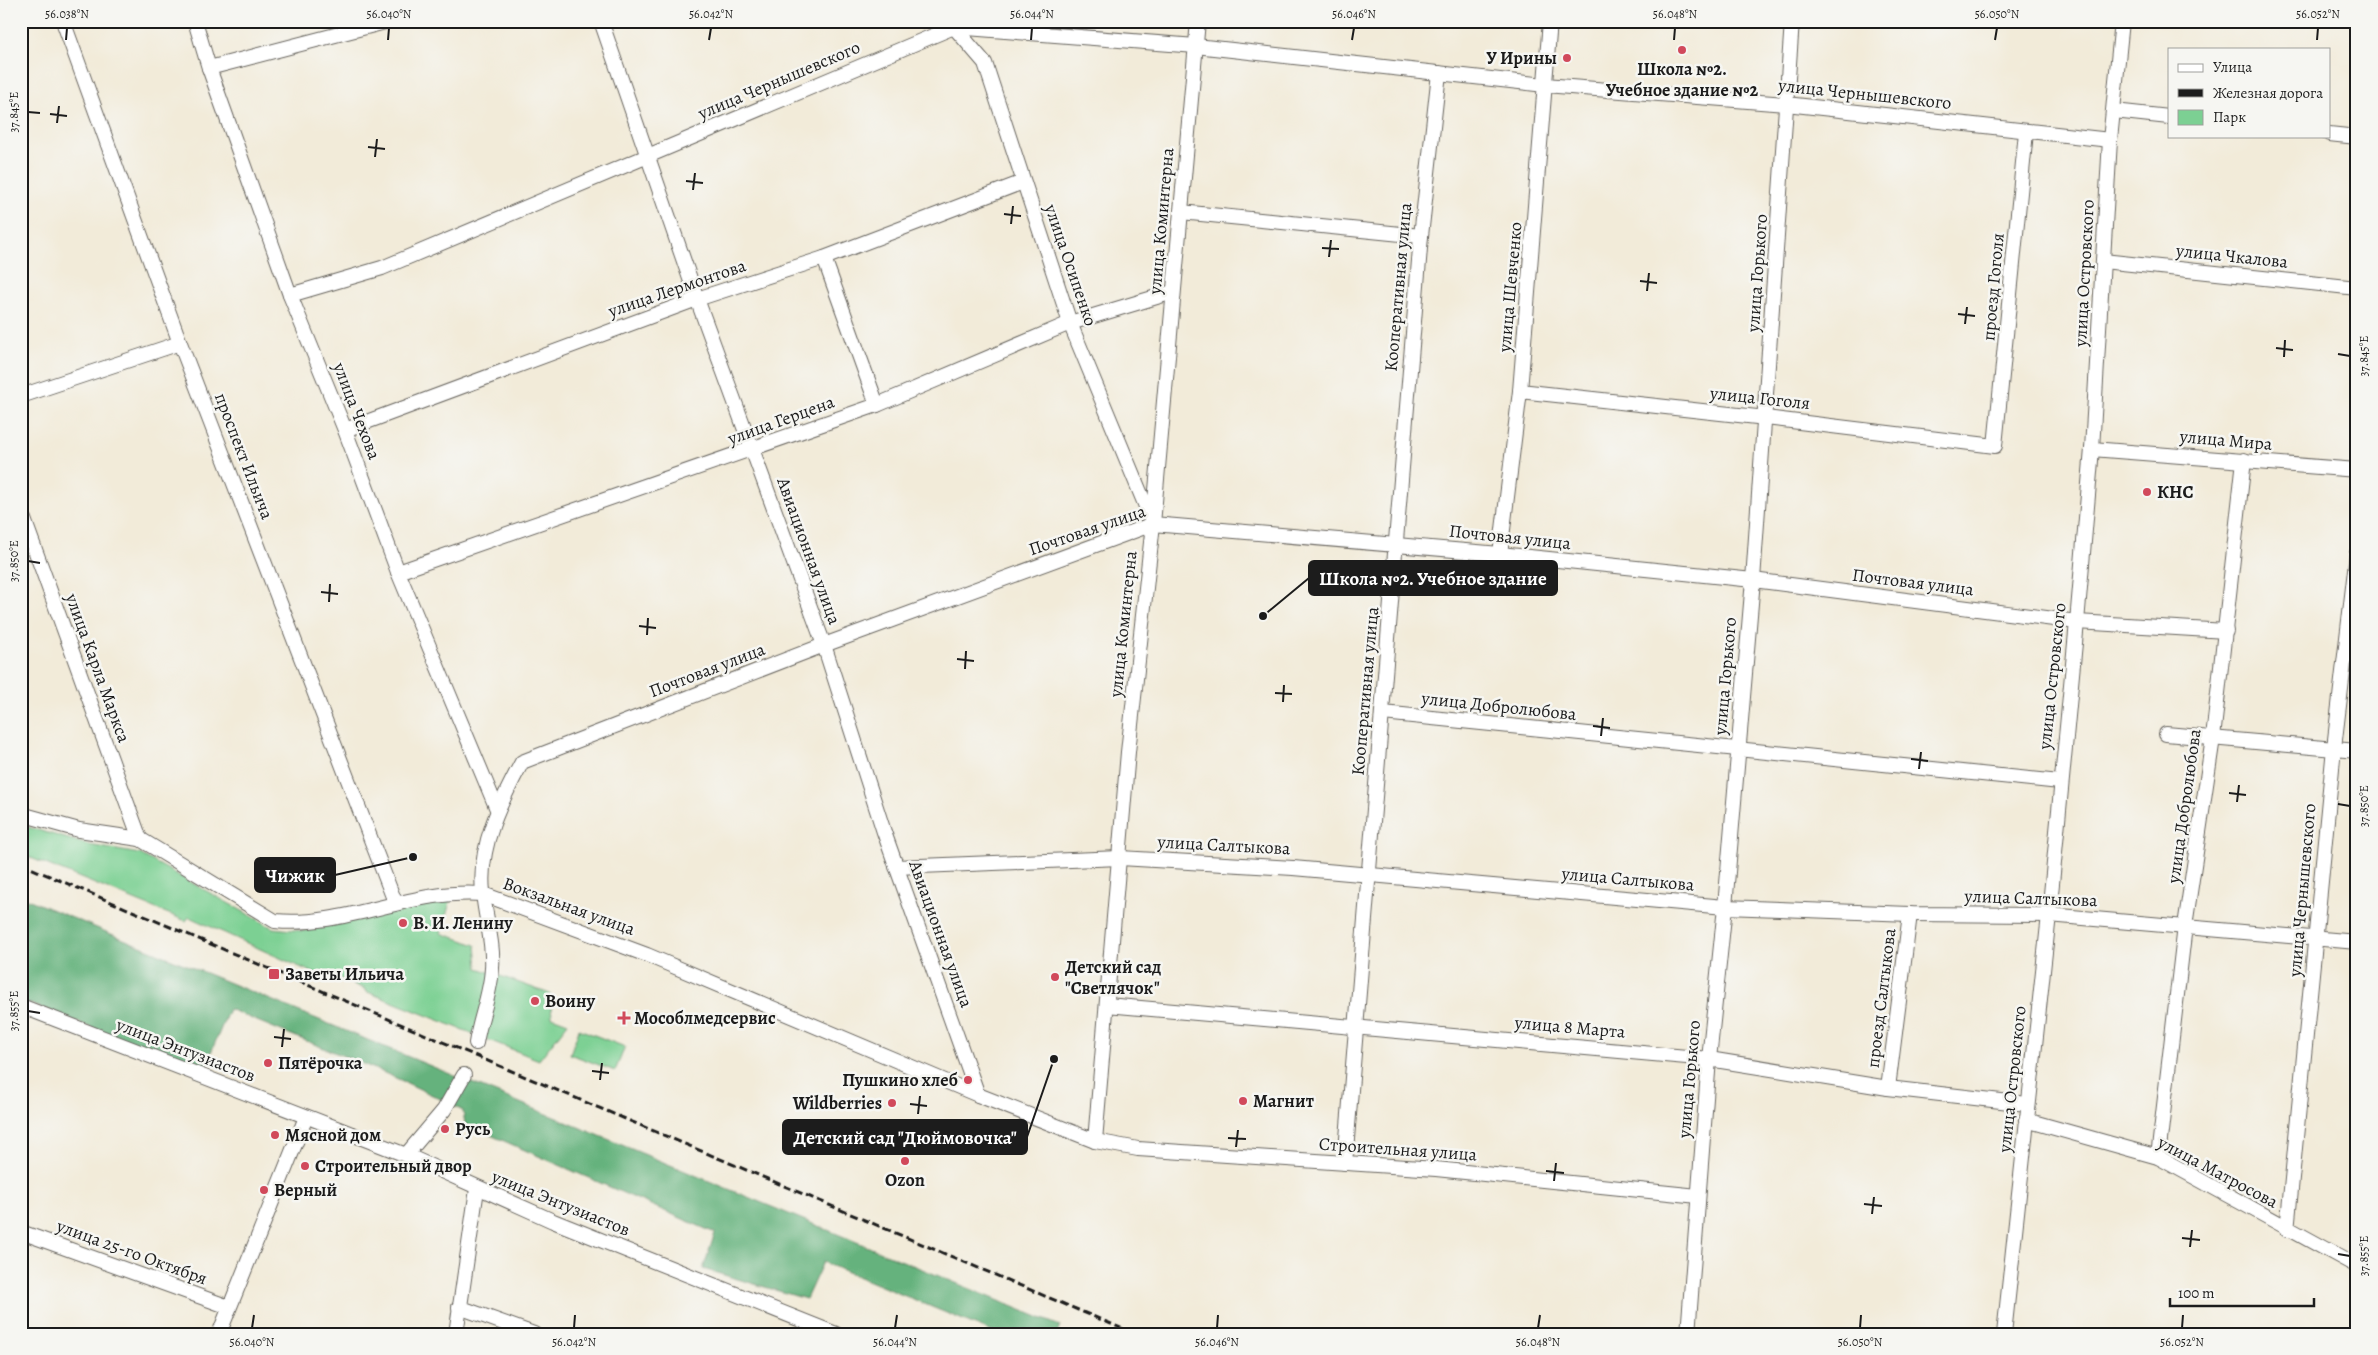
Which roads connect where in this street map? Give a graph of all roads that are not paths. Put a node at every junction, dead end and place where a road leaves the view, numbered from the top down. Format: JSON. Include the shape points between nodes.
{"nodes":[{"id":1,"x":63,"y":21,"type":"edge"},
{"id":2,"x":195,"y":21,"type":"edge"},
{"id":3,"x":388,"y":21,"type":"edge"},
{"id":4,"x":601,"y":21,"type":"edge"},
{"id":5,"x":1198,"y":21,"type":"edge"},
{"id":6,"x":1550,"y":21,"type":"edge"},
{"id":7,"x":1792,"y":21,"type":"edge"},
{"id":8,"x":2122,"y":21,"type":"edge"},
{"id":9,"x":954,"y":24,"type":"edge"},
{"id":10,"x":1196,"y":46,"type":"junction"},
{"id":11,"x":209,"y":68,"type":"junction"},
{"id":12,"x":1439,"y":73,"type":"junction"},
{"id":13,"x":1545,"y":85,"type":"junction"},
{"id":14,"x":1786,"y":104,"type":"junction"},
{"id":15,"x":2114,"y":111,"type":"junction"},
{"id":16,"x":2168,"y":117,"type":"edge"},
{"id":17,"x":2026,"y":132,"type":"junction"},
{"id":18,"x":2330,"y":134,"type":"edge"},
{"id":19,"x":2357,"y":137,"type":"edge"},
{"id":20,"x":2110,"y":140,"type":"junction"},
{"id":21,"x":648,"y":155,"type":"junction"},
{"id":22,"x":1023,"y":182,"type":"junction"},
{"id":23,"x":1181,"y":212,"type":"junction"},
{"id":24,"x":1421,"y":236,"type":"junction"},
{"id":25,"x":824,"y":258,"type":"junction"},
{"id":26,"x":2103,"y":261,"type":"junction"},
{"id":27,"x":2357,"y":288,"type":"edge"},
{"id":28,"x":1173,"y":292,"type":"junction"},
{"id":29,"x":290,"y":295,"type":"junction"},
{"id":30,"x":697,"y":299,"type":"junction"},
{"id":31,"x":1070,"y":323,"type":"junction"},
{"id":32,"x":180,"y":342,"type":"junction"},
{"id":33,"x":1520,"y":391,"type":"junction"},
{"id":34,"x":21,"y":396,"type":"edge"},
{"id":35,"x":877,"y":405,"type":"junction"},
{"id":36,"x":1766,"y":418,"type":"junction"},
{"id":37,"x":345,"y":430,"type":"junction"},
{"id":38,"x":1996,"y":446,"type":"joint"},
{"id":39,"x":2092,"y":449,"type":"junction"},
{"id":40,"x":752,"y":450,"type":"junction"},
{"id":41,"x":2244,"y":460,"type":"junction"},
{"id":42,"x":2357,"y":470,"type":"edge"},
{"id":43,"x":21,"y":511,"type":"edge"},
{"id":44,"x":1153,"y":524,"type":"junction"},
{"id":45,"x":1396,"y":544,"type":"junction"},
{"id":46,"x":2357,"y":553,"type":"edge"},
{"id":47,"x":1500,"y":554,"type":"junction"},
{"id":48,"x":398,"y":572,"type":"junction"},
{"id":49,"x":1753,"y":580,"type":"junction"},
{"id":50,"x":2077,"y":622,"type":"junction"},
{"id":51,"x":2226,"y":631,"type":"junction"},
{"id":52,"x":824,"y":645,"type":"junction"},
{"id":53,"x":1383,"y":713,"type":"junction"},
{"id":54,"x":2166,"y":734,"type":"dead end"},
{"id":55,"x":2213,"y":738,"type":"junction"},
{"id":56,"x":1737,"y":748,"type":"junction"},
{"id":57,"x":2334,"y":748,"type":"junction"},
{"id":58,"x":2357,"y":751,"type":"edge"},
{"id":59,"x":2060,"y":782,"type":"junction"},
{"id":60,"x":497,"y":809,"type":"junction"},
{"id":61,"x":21,"y":814,"type":"edge"},
{"id":62,"x":140,"y":839,"type":"junction"},
{"id":63,"x":1120,"y":858,"type":"junction"},
{"id":64,"x":896,"y":867,"type":"junction"},
{"id":65,"x":1369,"y":874,"type":"junction"},
{"id":66,"x":483,"y":894,"type":"junction"},
{"id":67,"x":395,"y":902,"type":"junction"},
{"id":68,"x":1725,"y":907,"type":"junction"},
{"id":69,"x":1910,"y":914,"type":"junction"},
{"id":70,"x":2049,"y":915,"type":"junction"},
{"id":71,"x":2185,"y":926,"type":"junction"},
{"id":72,"x":2316,"y":937,"type":"junction"},
{"id":73,"x":2357,"y":942,"type":"edge"},
{"id":74,"x":1107,"y":1005,"type":"junction"},
{"id":75,"x":21,"y":1006,"type":"edge"},
{"id":76,"x":1358,"y":1026,"type":"junction"},
{"id":77,"x":476,"y":1043,"type":"dead end"},
{"id":78,"x":1709,"y":1058,"type":"junction"},
{"id":79,"x":464,"y":1075,"type":"dead end"},
{"id":80,"x":1888,"y":1088,"type":"junction"},
{"id":81,"x":978,"y":1095,"type":"junction"},
{"id":82,"x":2027,"y":1104,"type":"junction"},
{"id":83,"x":306,"y":1117,"type":"junction"},
{"id":84,"x":2026,"y":1120,"type":"junction"},
{"id":85,"x":1095,"y":1141,"type":"junction"},
{"id":86,"x":406,"y":1155,"type":"junction"},
{"id":87,"x":2158,"y":1158,"type":"junction"},
{"id":88,"x":1345,"y":1163,"type":"junction"},
{"id":89,"x":477,"y":1189,"type":"junction"},
{"id":90,"x":1698,"y":1196,"type":"junction"},
{"id":91,"x":2287,"y":1230,"type":"junction"},
{"id":92,"x":21,"y":1232,"type":"edge"},
{"id":93,"x":2357,"y":1266,"type":"edge"},
{"id":94,"x":229,"y":1307,"type":"junction"},
{"id":95,"x":459,"y":1307,"type":"junction"},
{"id":96,"x":219,"y":1334,"type":"edge"},
{"id":97,"x":456,"y":1334,"type":"edge"},
{"id":98,"x":534,"y":1334,"type":"edge"},
{"id":99,"x":836,"y":1334,"type":"edge"},
{"id":100,"x":1688,"y":1334,"type":"edge"},
{"id":101,"x":2004,"y":1334,"type":"edge"}],
"edges":[{"from":1,"to":32,"type":"street","name":"проспект Ильича"},
{"from":2,"to":11,"type":"street","name":"улица Чехова"},
{"from":3,"to":11,"type":"street"},
{"from":4,"to":21,"type":"street","name":"Авиационная улица"},
{"from":5,"to":10,"type":"street","name":"улица Коминтерна"},
{"from":6,"to":13,"type":"street","name":"улица Шевченко"},
{"from":7,"to":14,"type":"street","name":"улица Горького"},
{"from":8,"to":15,"type":"street","name":"улица Островского"},
{"from":9,"to":10,"type":"street","name":"улица Чернышевского"},
{"from":9,"to":21,"type":"street","name":"улица Чернышевского"},
{"from":9,"to":22,"type":"street","name":"улица Осипенко","via":[[985,63]]},
{"from":10,"to":12,"type":"street","name":"улица Чернышевского"},
{"from":10,"to":23,"type":"street","name":"улица Коминтерна"},
{"from":11,"to":29,"type":"street","name":"улица Чехова"},
{"from":12,"to":13,"type":"street","name":"улица Чернышевского"},
{"from":12,"to":24,"type":"street","name":"Кооперативная улица"},
{"from":13,"to":14,"type":"street","name":"улица Чернышевского"},
{"from":13,"to":33,"type":"street","name":"улица Шевченко"},
{"from":14,"to":17,"type":"street","name":"улица Чернышевского"},
{"from":14,"to":36,"type":"street","name":"улица Горького"},
{"from":15,"to":16,"type":"street"},
{"from":15,"to":20,"type":"street","name":"улица Островского"},
{"from":17,"to":20,"type":"street","name":"улица Чернышевского"},
{"from":17,"to":38,"type":"street","name":"проезд Гоголя"},
{"from":18,"to":19,"type":"street"},
{"from":20,"to":26,"type":"street","name":"улица Островского"},
{"from":21,"to":29,"type":"street","name":"улица Чернышевского","via":[[382,268]]},
{"from":21,"to":30,"type":"street","name":"Авиационная улица"},
{"from":22,"to":25,"type":"street","name":"улица Лермонтова"},
{"from":22,"to":31,"type":"street","name":"улица Осипенко"},
{"from":23,"to":24,"type":"street"},
{"from":23,"to":28,"type":"street","name":"улица Коминтерна"},
{"from":24,"to":45,"type":"street","name":"Кооперативная улица"},
{"from":25,"to":30,"type":"street","name":"улица Лермонтова"},
{"from":25,"to":35,"type":"street"},
{"from":26,"to":27,"type":"street","name":"улица Чкалова"},
{"from":26,"to":39,"type":"street","name":"улица Островского"},
{"from":28,"to":31,"type":"street","name":"улица Герцена"},
{"from":28,"to":44,"type":"street","name":"улица Коминтерна"},
{"from":29,"to":37,"type":"street","name":"улица Чехова"},
{"from":30,"to":37,"type":"street","name":"улица Лермонтова"},
{"from":30,"to":40,"type":"street","name":"Авиационная улица"},
{"from":31,"to":35,"type":"street","name":"улица Герцена"},
{"from":31,"to":44,"type":"street","name":"улица Осипенко"},
{"from":32,"to":34,"type":"street"},
{"from":32,"to":67,"type":"street","name":"проспект Ильича"},
{"from":33,"to":36,"type":"street","name":"улица Гоголя"},
{"from":33,"to":47,"type":"street","name":"улица Шевченко"},
{"from":35,"to":40,"type":"street","name":"улица Герцена"},
{"from":36,"to":38,"type":"street","name":"улица Гоголя"},
{"from":36,"to":49,"type":"street","name":"улица Горького"},
{"from":37,"to":48,"type":"street","name":"улица Чехова"},
{"from":39,"to":41,"type":"street","name":"улица Мира"},
{"from":39,"to":50,"type":"street","name":"улица Островского"},
{"from":40,"to":48,"type":"street","name":"улица Герцена"},
{"from":40,"to":52,"type":"street","name":"Авиационная улица"},
{"from":41,"to":42,"type":"street","name":"улица Мира"},
{"from":41,"to":51,"type":"street","name":"улица Добролюбова"},
{"from":43,"to":62,"type":"street","name":"улица Карла Маркса"},
{"from":44,"to":45,"type":"street","name":"Почтовая улица"},
{"from":44,"to":52,"type":"street","name":"Почтовая улица"},
{"from":44,"to":63,"type":"street","name":"улица Коминтерна"},
{"from":45,"to":47,"type":"street","name":"Почтовая улица"},
{"from":45,"to":53,"type":"street","name":"Кооперативная улица"},
{"from":46,"to":57,"type":"street","name":"улица Чернышевского"},
{"from":47,"to":49,"type":"street","name":"Почтовая улица"},
{"from":48,"to":60,"type":"street","name":"улица Чехова"},
{"from":49,"to":50,"type":"street","name":"Почтовая улица"},
{"from":49,"to":56,"type":"street","name":"улица Горького"},
{"from":50,"to":51,"type":"street","name":"Почтовая улица"},
{"from":50,"to":59,"type":"street","name":"улица Островского"},
{"from":51,"to":55,"type":"street","name":"улица Добролюбова"},
{"from":52,"to":60,"type":"street","name":"Почтовая улица","via":[[522,762]]},
{"from":52,"to":64,"type":"street","name":"Авиационная улица"},
{"from":53,"to":56,"type":"street","name":"улица Добролюбова"},
{"from":53,"to":65,"type":"street","name":"Кооперативная улица"},
{"from":54,"to":55,"type":"street"},
{"from":55,"to":57,"type":"street"},
{"from":55,"to":71,"type":"street","name":"улица Добролюбова"},
{"from":56,"to":59,"type":"street","name":"улица Добролюбова"},
{"from":56,"to":68,"type":"street","name":"улица Горького"},
{"from":57,"to":58,"type":"street"},
{"from":57,"to":72,"type":"street","name":"улица Чернышевского"},
{"from":59,"to":70,"type":"street","name":"улица Островского"},
{"from":60,"to":66,"type":"street","name":"Почтовая улица","via":[[482,877]]},
{"from":61,"to":62,"type":"street","name":"Вокзальная улица","via":[[79,830]]},
{"from":62,"to":67,"type":"street","name":"Вокзальная улица","via":[[275,921],[324,920]]},
{"from":63,"to":64,"type":"street","name":"улица Салтыкова"},
{"from":63,"to":65,"type":"street","name":"улица Салтыкова"},
{"from":63,"to":74,"type":"street","name":"улица Коминтерна"},
{"from":64,"to":81,"type":"street","name":"Авиационная улица"},
{"from":65,"to":68,"type":"street","name":"улица Салтыкова"},
{"from":65,"to":76,"type":"street","name":"Кооперативная улица"},
{"from":66,"to":67,"type":"street","name":"Вокзальная улица","via":[[459,892]]},
{"from":66,"to":77,"type":"street","name":"Почтовая улица","via":[[491,929],[492,968]]},
{"from":66,"to":81,"type":"street","name":"Вокзальная улица","via":[[670,964]]},
{"from":68,"to":69,"type":"street","name":"улица Салтыкова"},
{"from":68,"to":78,"type":"street","name":"улица Горького"},
{"from":69,"to":70,"type":"street","name":"улица Салтыкова"},
{"from":69,"to":80,"type":"street","name":"проезд Салтыкова"},
{"from":70,"to":71,"type":"street","name":"улица Салтыкова"},
{"from":70,"to":82,"type":"street","name":"улица Островского"},
{"from":71,"to":72,"type":"street","name":"улица Салтыкова"},
{"from":71,"to":87,"type":"street","name":"улица Добролюбова"},
{"from":72,"to":73,"type":"street","name":"улица Салтыкова"},
{"from":72,"to":91,"type":"street","name":"улица Чернышевского"},
{"from":74,"to":76,"type":"street","name":"улица 8 Марта"},
{"from":74,"to":85,"type":"street","name":"улица Коминтерна"},
{"from":75,"to":83,"type":"street","name":"улица Энтузиастов"},
{"from":76,"to":78,"type":"street","name":"улица 8 Марта"},
{"from":76,"to":88,"type":"street","name":"Кооперативная улица"},
{"from":78,"to":80,"type":"street","name":"улица 8 Марта"},
{"from":78,"to":90,"type":"street","name":"улица Горького"},
{"from":79,"to":86,"type":"street","via":[[444,1110]]},
{"from":80,"to":82,"type":"street","name":"улица 8 Марта"},
{"from":81,"to":85,"type":"street","name":"Вокзальная улица"},
{"from":82,"to":84,"type":"street","name":"улица Островского"},
{"from":83,"to":86,"type":"street","name":"улица Энтузиастов"},
{"from":83,"to":94,"type":"street"},
{"from":84,"to":87,"type":"street","name":"улица Матросова"},
{"from":84,"to":101,"type":"street","name":"улица Островского"},
{"from":85,"to":88,"type":"street","name":"Строительная улица","via":[[1138,1149]]},
{"from":86,"to":89,"type":"street","name":"улица Энтузиастов"},
{"from":87,"to":91,"type":"street","name":"улица Матросова"},
{"from":88,"to":90,"type":"street","name":"Строительная улица"},
{"from":89,"to":95,"type":"street"},
{"from":89,"to":99,"type":"street","name":"улица Энтузиастов"},
{"from":90,"to":100,"type":"street","name":"улица Горького"},
{"from":91,"to":93,"type":"street","name":"улица Матросова"},
{"from":92,"to":94,"type":"street","name":"улица 25-го Октября"},
{"from":94,"to":96,"type":"street"},
{"from":95,"to":97,"type":"street"},
{"from":95,"to":98,"type":"street"}]}
